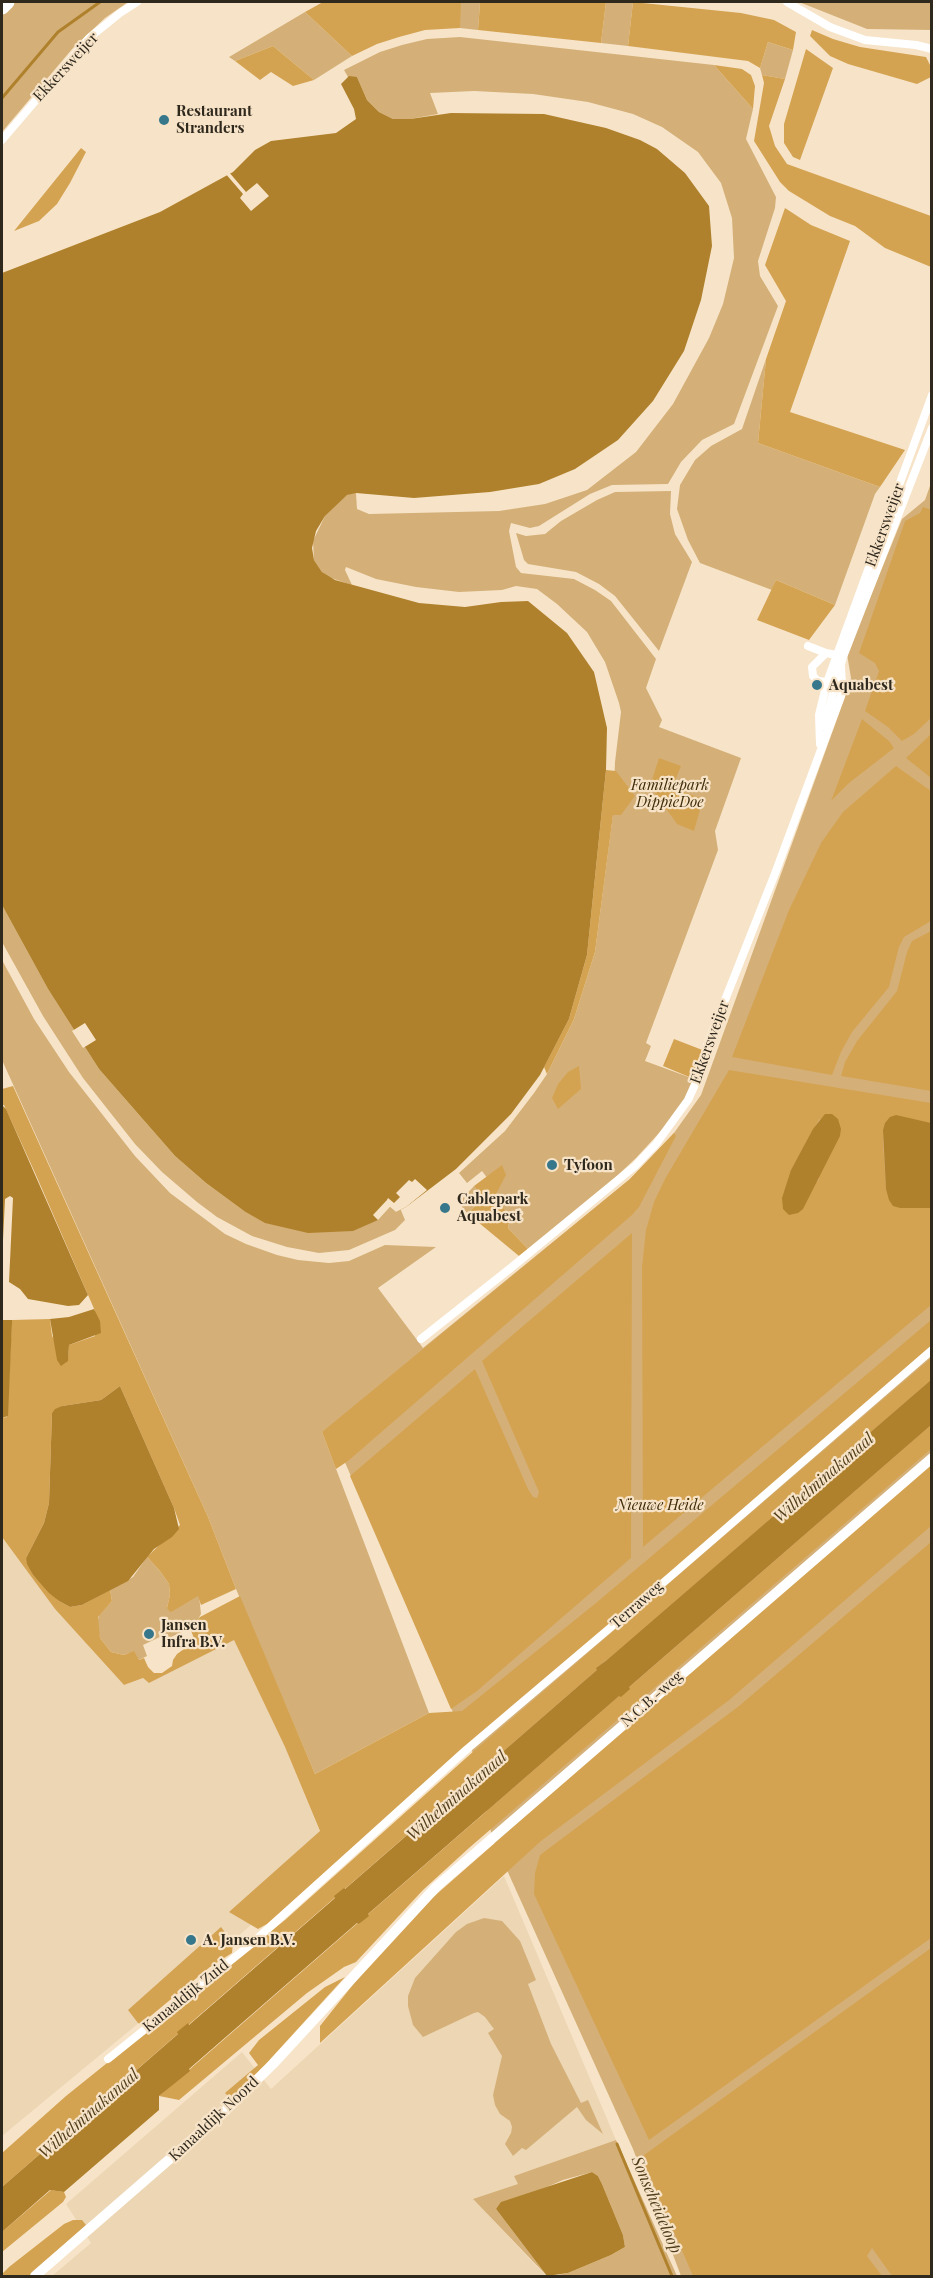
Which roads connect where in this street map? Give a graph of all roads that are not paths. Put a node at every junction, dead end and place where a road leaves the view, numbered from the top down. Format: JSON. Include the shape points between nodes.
{"nodes":[{"id":1,"x":7,"y":2,"type":"edge"},
{"id":2,"x":137,"y":2,"type":"edge"},
{"id":3,"x":787,"y":2,"type":"edge"},
{"id":4,"x":2,"y":7,"type":"edge"},
{"id":5,"x":928,"y":48,"type":"edge"},
{"id":6,"x":2,"y":140,"type":"edge"},
{"id":7,"x":932,"y":395,"type":"edge"},
{"id":8,"x":932,"y":428,"type":"edge"},
{"id":9,"x":808,"y":646,"type":"dead end"},
{"id":10,"x":826,"y":653,"type":"junction"},
{"id":11,"x":836,"y":655,"type":"junction"},
{"id":12,"x":841,"y":667,"type":"junction"},
{"id":13,"x":838,"y":677,"type":"junction"},
{"id":14,"x":827,"y":682,"type":"junction"},
{"id":15,"x":821,"y":747,"type":"junction"},
{"id":16,"x":421,"y":1339,"type":"dead end"},
{"id":17,"x":932,"y":1350,"type":"edge"},
{"id":18,"x":932,"y":1458,"type":"edge"},
{"id":19,"x":344,"y":1860,"type":"joint"},
{"id":20,"x":379,"y":1947,"type":"joint"},
{"id":21,"x":108,"y":2059,"type":"dead end"},
{"id":22,"x":35,"y":2277,"type":"edge"}],
"edges":[{"from":1,"to":4,"type":"highway"},
{"from":2,"to":6,"type":"street","name":"Ekkersweijer","via":[[89,38]]},
{"from":3,"to":5,"type":"street","via":[[830,27],[865,40]]},
{"from":7,"to":11,"type":"street","name":"Ekkersweijer"},
{"from":8,"to":12,"type":"street","name":"Ekkersweijer"},
{"from":9,"to":10,"type":"street"},
{"from":10,"to":11,"type":"street"},
{"from":10,"to":14,"type":"street","via":[[812,667],[813,676]]},
{"from":11,"to":14,"type":"street","name":"Ekkersweijer"},
{"from":12,"to":13,"type":"street","name":"Ekkersweijer"},
{"from":12,"to":15,"type":"street","name":"Ekkersweijer","via":[[841,696]]},
{"from":13,"to":14,"type":"street"},
{"from":13,"to":15,"type":"street","name":"Ekkersweijer"},
{"from":14,"to":15,"type":"street","name":"Ekkersweijer","via":[[819,715]]},
{"from":15,"to":16,"type":"street","name":"Ekkersweijer","via":[[688,1100],[635,1166]]},
{"from":17,"to":19,"type":"street","name":"Terraweg","via":[[466,1750]]},
{"from":18,"to":20,"type":"street","name":"N.C.B.-weg","via":[[436,1887]]},
{"from":19,"to":21,"type":"street","name":"Kanaaldijk Zuid","via":[[250,1945]]},
{"from":20,"to":22,"type":"street","name":"Kanaaldijk Noord","via":[[225,2111]]}]}
